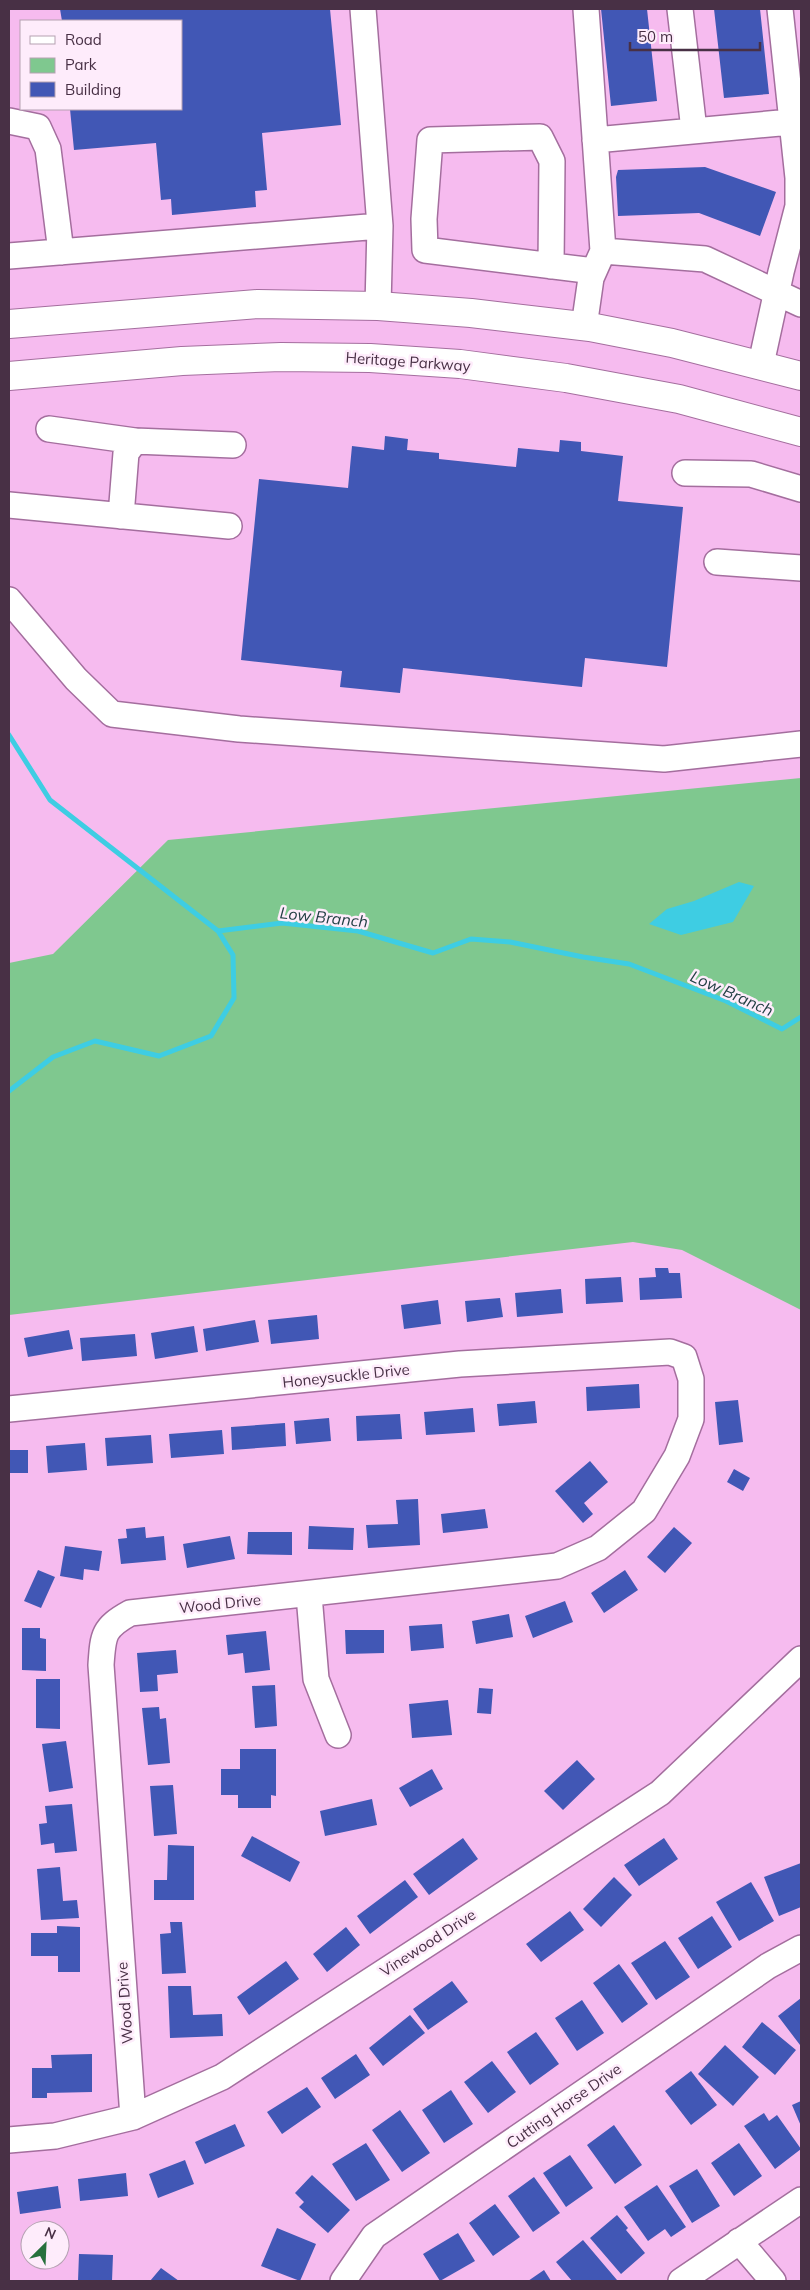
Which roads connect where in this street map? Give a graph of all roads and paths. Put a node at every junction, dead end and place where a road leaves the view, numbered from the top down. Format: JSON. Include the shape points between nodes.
{"nodes":[{"id":1,"x":363,"y":9,"type":"edge"},
{"id":2,"x":586,"y":9,"type":"edge"},
{"id":3,"x":680,"y":9,"type":"edge"},
{"id":4,"x":780,"y":9,"type":"edge"},
{"id":5,"x":9,"y":121,"type":"edge"},
{"id":6,"x":791,"y":122,"type":"junction"},
{"id":7,"x":694,"y":130,"type":"junction"},
{"id":8,"x":596,"y":140,"type":"junction"},
{"id":9,"x":380,"y":226,"type":"junction"},
{"id":10,"x":60,"y":252,"type":"junction"},
{"id":11,"x":9,"y":256,"type":"edge"},
{"id":12,"x":599,"y":261,"type":"junction"},
{"id":13,"x":551,"y":266,"type":"junction"},
{"id":14,"x":777,"y":292,"type":"junction"},
{"id":15,"x":801,"y":304,"type":"edge"},
{"id":16,"x":378,"y":306,"type":"junction"},
{"id":17,"x":9,"y":324,"type":"edge"},
{"id":18,"x":584,"y":327,"type":"junction"},
{"id":19,"x":762,"y":364,"type":"junction"},
{"id":20,"x":9,"y":376,"type":"edge"},
{"id":21,"x":801,"y":376,"type":"edge"},
{"id":22,"x":49,"y":430,"type":"dead end"},
{"id":23,"x":801,"y":432,"type":"edge"},
{"id":24,"x":135,"y":440,"type":"junction"},
{"id":25,"x":233,"y":445,"type":"dead end"},
{"id":26,"x":685,"y":473,"type":"dead end"},
{"id":27,"x":801,"y":489,"type":"edge"},
{"id":28,"x":9,"y":505,"type":"edge"},
{"id":29,"x":121,"y":516,"type":"junction"},
{"id":30,"x":229,"y":526,"type":"dead end"},
{"id":31,"x":717,"y":562,"type":"dead end"},
{"id":32,"x":801,"y":568,"type":"edge"},
{"id":33,"x":9,"y":600,"type":"edge"},
{"id":34,"x":801,"y":744,"type":"edge"},
{"id":35,"x":684,"y":1357,"type":"joint"},
{"id":36,"x":9,"y":1409,"type":"edge"},
{"id":37,"x":309,"y":1595,"type":"junction"},
{"id":38,"x":801,"y":1659,"type":"edge"},
{"id":39,"x":338,"y":1735,"type":"dead end"},
{"id":40,"x":801,"y":1948,"type":"edge"},
{"id":41,"x":133,"y":2117,"type":"junction"},
{"id":42,"x":9,"y":2140,"type":"edge"},
{"id":43,"x":801,"y":2200,"type":"edge"},
{"id":44,"x":739,"y":2241,"type":"junction"},
{"id":45,"x":343,"y":2281,"type":"edge"},
{"id":46,"x":681,"y":2281,"type":"edge"},
{"id":47,"x":773,"y":2281,"type":"edge"}],
"edges":[{"from":1,"to":9,"type":"street"},
{"from":2,"to":8,"type":"street"},
{"from":3,"to":7,"type":"street"},
{"from":4,"to":6,"type":"street"},
{"from":5,"to":10,"type":"street","via":[[38,127],[48,149]]},
{"from":6,"to":7,"type":"street"},
{"from":6,"to":14,"type":"street","via":[[798,206]]},
{"from":7,"to":8,"type":"street"},
{"from":8,"to":12,"type":"street"},
{"from":9,"to":10,"type":"street"},
{"from":9,"to":16,"type":"street"},
{"from":10,"to":11,"type":"street"},
{"from":12,"to":13,"type":"street"},
{"from":12,"to":14,"type":"street","via":[[705,259]]},
{"from":12,"to":18,"type":"street","via":[[591,278]]},
{"from":13,"to":13,"type":"street","via":[[425,250],[430,140],[540,137],[552,161]]},
{"from":14,"to":15,"type":"street"},
{"from":14,"to":19,"type":"street"},
{"from":16,"to":17,"type":"main road","via":[[258,304]]},
{"from":16,"to":18,"type":"main road"},
{"from":18,"to":19,"type":"main road"},
{"from":19,"to":21,"type":"main road"},
{"from":20,"to":23,"type":"main road","name":"Heritage Parkway","via":[[182,361],[281,358],[370,358],[460,364],[566,378],[679,399]]},
{"from":22,"to":24,"type":"street"},
{"from":24,"to":25,"type":"street"},
{"from":24,"to":29,"type":"street","via":[[126,453]]},
{"from":26,"to":27,"type":"street","via":[[751,474]]},
{"from":28,"to":29,"type":"street"},
{"from":29,"to":30,"type":"street"},
{"from":31,"to":32,"type":"street"},
{"from":33,"to":34,"type":"street","via":[[76,679],[112,714],[239,729],[664,759]]},
{"from":35,"to":36,"type":"street","name":"Honeysuckle Drive","via":[[670,1352],[460,1364]]},
{"from":35,"to":37,"type":"street","name":"Wood Drive","via":[[691,1379],[691,1412],[677,1456],[644,1510],[598,1548],[557,1566]]},
{"from":37,"to":39,"type":"street","via":[[316,1679]]},
{"from":37,"to":41,"type":"street","name":"Wood Drive","via":[[130,1613],[113,1623],[103,1638],[101,1665]]},
{"from":38,"to":41,"type":"street","name":"Vinewood Drive","via":[[660,1793],[222,2077]]},
{"from":40,"to":45,"type":"street","name":"Cutting Horse Drive","via":[[768,1966],[374,2236]]},
{"from":41,"to":42,"type":"street","name":"Vinewood Drive","via":[[55,2136]]},
{"from":43,"to":44,"type":"street"},
{"from":44,"to":46,"type":"street"},
{"from":44,"to":47,"type":"street"}]}
